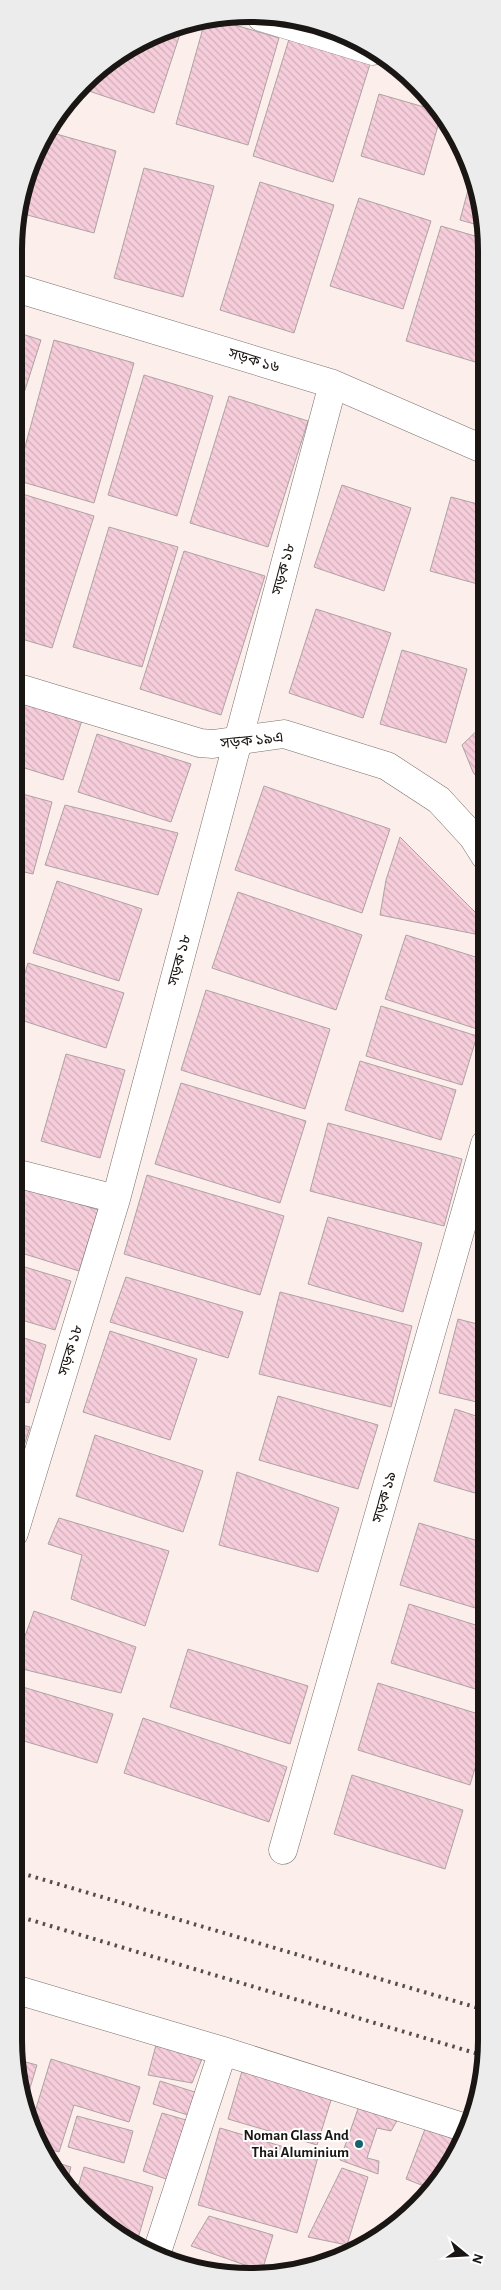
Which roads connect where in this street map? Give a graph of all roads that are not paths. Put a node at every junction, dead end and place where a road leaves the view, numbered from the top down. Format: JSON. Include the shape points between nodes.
{"nodes":[{"id":1,"x":292,"y":26,"type":"edge"},
{"id":2,"x":340,"y":41,"type":"edge"},
{"id":3,"x":22,"y":290,"type":"edge"},
{"id":4,"x":333,"y":384,"type":"junction"},
{"id":5,"x":478,"y":447,"type":"edge"},
{"id":6,"x":22,"y":689,"type":"edge"},
{"id":7,"x":238,"y":739,"type":"junction"},
{"id":8,"x":478,"y":845,"type":"edge"},
{"id":9,"x":478,"y":1171,"type":"edge"},
{"id":10,"x":22,"y":1175,"type":"edge"},
{"id":11,"x":116,"y":1198,"type":"junction"},
{"id":12,"x":22,"y":1507,"type":"edge"},
{"id":13,"x":283,"y":1850,"type":"dead end"},
{"id":14,"x":22,"y":1991,"type":"edge"},
{"id":15,"x":223,"y":2052,"type":"junction"},
{"id":16,"x":461,"y":2126,"type":"edge"},
{"id":17,"x":158,"y":2248,"type":"edge"}],
"edges":[{"from":1,"to":2,"type":"street"},
{"from":3,"to":4,"type":"street","name":"সড়ক ১৬"},
{"from":4,"to":5,"type":"street","name":"সড়ক ১৬"},
{"from":4,"to":7,"type":"street","name":"সড়ক ১৮"},
{"from":6,"to":7,"type":"street","name":"সড়ক ১৯এ","via":[[200,743]]},
{"from":7,"to":8,"type":"street","name":"সড়ক ১৯এ","via":[[284,734],[387,766],[439,800]]},
{"from":7,"to":11,"type":"street","name":"সড়ক ১৮"},
{"from":9,"to":13,"type":"street","name":"সড়ক ১৯"},
{"from":10,"to":11,"type":"street"},
{"from":11,"to":12,"type":"street","name":"সড়ক ১৮"},
{"from":14,"to":15,"type":"street"},
{"from":15,"to":16,"type":"street"},
{"from":15,"to":17,"type":"street"}]}
